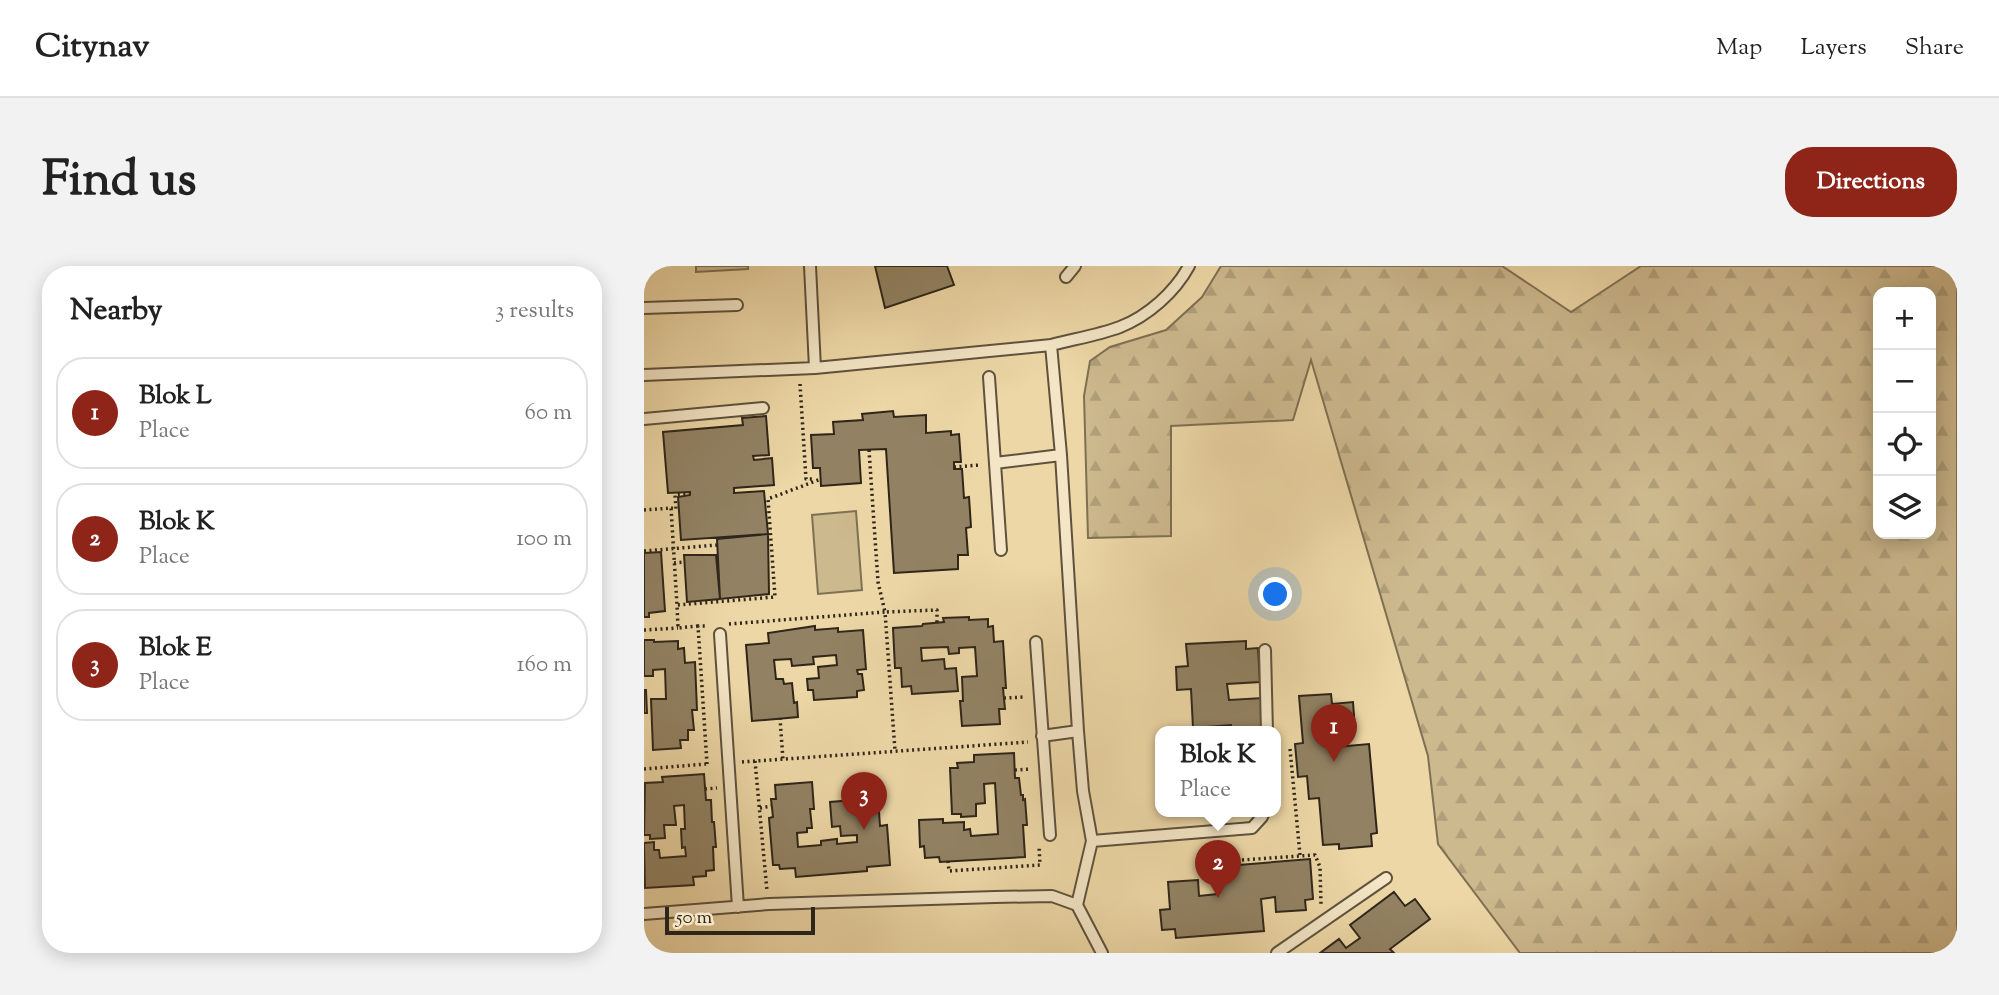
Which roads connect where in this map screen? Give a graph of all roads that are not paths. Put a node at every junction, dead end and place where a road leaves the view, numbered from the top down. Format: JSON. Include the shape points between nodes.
{"nodes":[{"id":1,"x":810,"y":266,"type":"edge"},
{"id":2,"x":1075,"y":266,"type":"edge"},
{"id":3,"x":1189,"y":266,"type":"edge"},
{"id":4,"x":1066,"y":277,"type":"dead end"},
{"id":5,"x":737,"y":305,"type":"dead end"},
{"id":6,"x":644,"y":307,"type":"edge"},
{"id":7,"x":1051,"y":345,"type":"junction"},
{"id":8,"x":816,"y":368,"type":"junction"},
{"id":9,"x":644,"y":375,"type":"edge"},
{"id":10,"x":989,"y":377,"type":"dead end"},
{"id":11,"x":763,"y":408,"type":"dead end"},
{"id":12,"x":644,"y":419,"type":"edge"},
{"id":13,"x":1061,"y":455,"type":"junction"},
{"id":14,"x":995,"y":463,"type":"junction"},
{"id":15,"x":1001,"y":550,"type":"dead end"},
{"id":16,"x":719,"y":628,"type":"road end"},
{"id":17,"x":1036,"y":642,"type":"dead end"},
{"id":18,"x":1265,"y":650,"type":"dead end"},
{"id":19,"x":1267,"y":726,"type":"edge"},
{"id":20,"x":1078,"y":732,"type":"junction"},
{"id":21,"x":1040,"y":739,"type":"junction"},
{"id":22,"x":1262,"y":817,"type":"edge"},
{"id":23,"x":1044,"y":836,"type":"road end"},
{"id":24,"x":1092,"y":841,"type":"junction"},
{"id":25,"x":1386,"y":878,"type":"dead end"},
{"id":26,"x":1077,"y":905,"type":"junction"},
{"id":27,"x":738,"y":907,"type":"junction"},
{"id":28,"x":644,"y":914,"type":"edge"},
{"id":29,"x":1102,"y":953,"type":"edge"},
{"id":30,"x":1277,"y":953,"type":"edge"}],
"edges":[{"from":1,"to":8,"type":"lane"},
{"from":2,"to":4,"type":"lane"},
{"from":3,"to":7,"type":"lane","via":[[1177,285],[1152,308],[1121,326]]},
{"from":5,"to":6,"type":"lane"},
{"from":7,"to":8,"type":"lane"},
{"from":7,"to":13,"type":"lane"},
{"from":8,"to":9,"type":"lane"},
{"from":10,"to":14,"type":"lane"},
{"from":11,"to":12,"type":"lane"},
{"from":13,"to":14,"type":"lane"},
{"from":13,"to":20,"type":"lane"},
{"from":14,"to":15,"type":"lane"},
{"from":16,"to":27,"type":"lane"},
{"from":17,"to":21,"type":"lane"},
{"from":18,"to":19,"type":"lane"},
{"from":20,"to":21,"type":"lane"},
{"from":20,"to":24,"type":"lane"},
{"from":21,"to":23,"type":"lane"},
{"from":22,"to":24,"type":"lane","via":[[1252,828]]},
{"from":24,"to":26,"type":"lane"},
{"from":25,"to":30,"type":"lane"},
{"from":26,"to":27,"type":"lane","via":[[1040,897]]},
{"from":26,"to":29,"type":"lane"},
{"from":27,"to":28,"type":"lane"}]}
